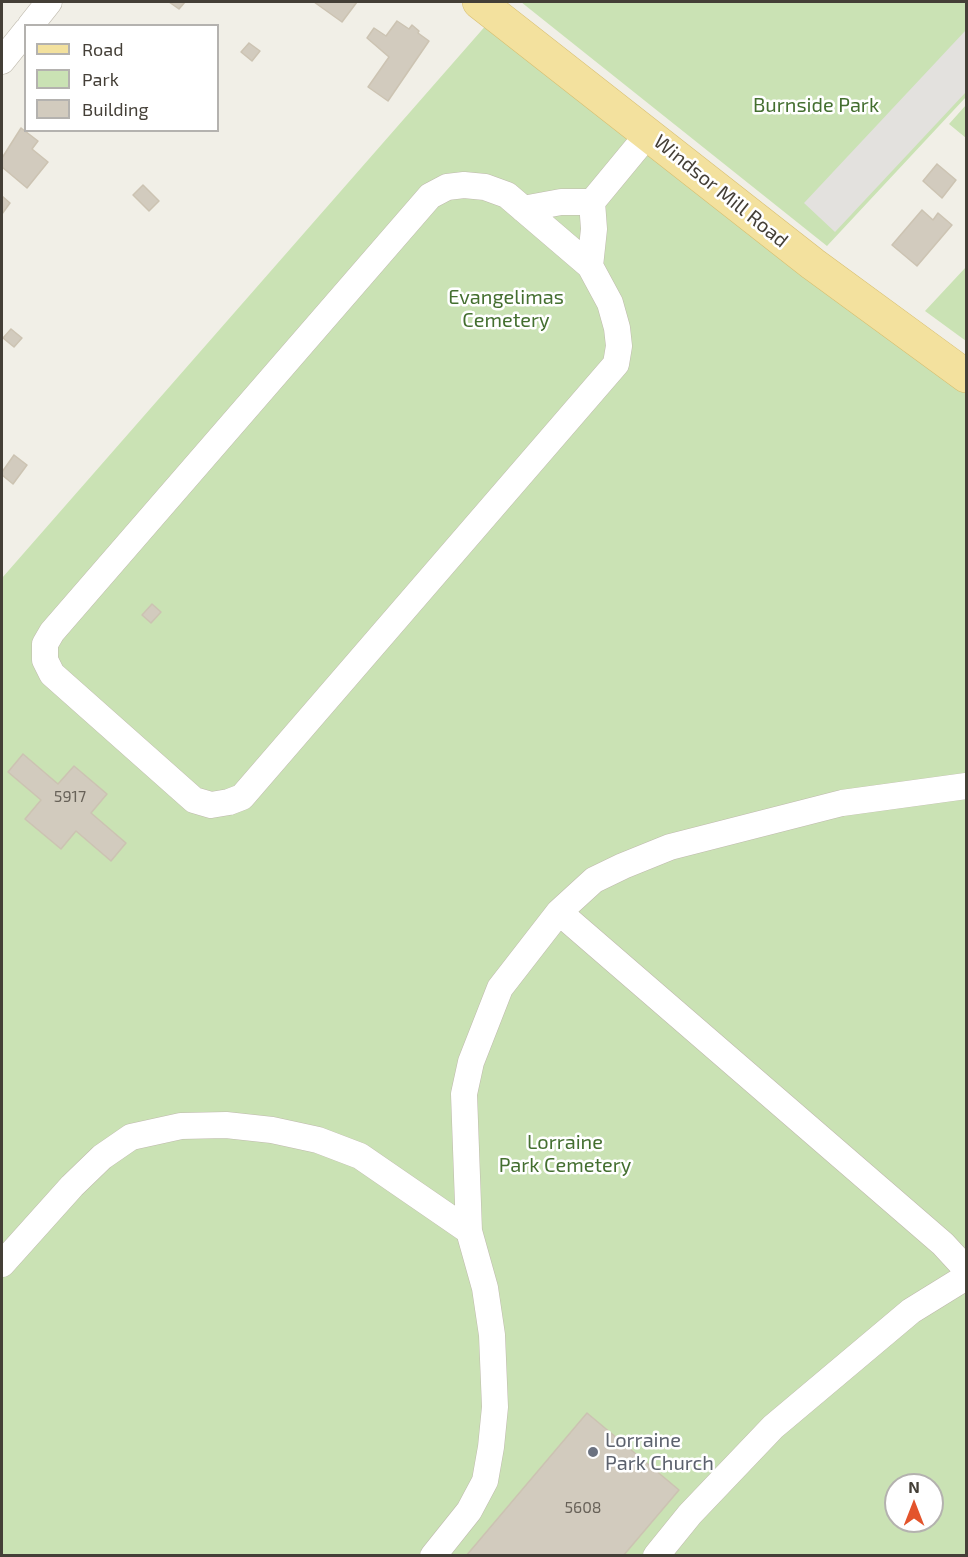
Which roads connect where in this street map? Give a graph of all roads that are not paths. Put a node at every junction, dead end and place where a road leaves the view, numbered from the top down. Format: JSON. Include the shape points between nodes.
{"nodes":[{"id":1,"x":49,"y":2,"type":"edge"},
{"id":2,"x":479,"y":2,"type":"edge"},
{"id":3,"x":32,"y":24,"type":"edge"},
{"id":4,"x":24,"y":34,"type":"edge"},
{"id":5,"x":2,"y":61,"type":"edge"},
{"id":6,"x":649,"y":133,"type":"junction"},
{"id":7,"x":592,"y":202,"type":"junction"},
{"id":8,"x":523,"y":209,"type":"junction"},
{"id":9,"x":591,"y":266,"type":"junction"},
{"id":10,"x":966,"y":376,"type":"edge"},
{"id":11,"x":966,"y":786,"type":"edge"},
{"id":12,"x":559,"y":912,"type":"junction"},
{"id":13,"x":468,"y":1231,"type":"junction"},
{"id":14,"x":2,"y":1264,"type":"edge"},
{"id":15,"x":966,"y":1269,"type":"edge"},
{"id":16,"x":966,"y":1277,"type":"edge"},
{"id":17,"x":433,"y":1556,"type":"edge"},
{"id":18,"x":657,"y":1556,"type":"edge"}],
"edges":[{"from":1,"to":3,"type":"street"},
{"from":2,"to":6,"type":"main road","name":"Windsor Mill Road"},
{"from":4,"to":5,"type":"street"},
{"from":6,"to":7,"type":"street"},
{"from":6,"to":10,"type":"main road","name":"Windsor Mill Road","via":[[813,264]]},
{"from":7,"to":8,"type":"street","via":[[561,202]]},
{"from":7,"to":9,"type":"street"},
{"from":8,"to":9,"type":"street"},
{"from":8,"to":9,"type":"street","via":[[507,195],[485,187],[447,187],[430,196],[45,644],[45,660],[52,674],[194,800],[211,805],[242,796],[616,364],[617,328],[610,303]]},
{"from":11,"to":12,"type":"street","via":[[843,803],[670,847],[594,880]]},
{"from":12,"to":13,"type":"street","via":[[500,988],[471,1062],[464,1094]]},
{"from":12,"to":15,"type":"street","via":[[944,1244]]},
{"from":13,"to":14,"type":"street","via":[[360,1156],[318,1140],[272,1130],[181,1125],[131,1137],[102,1158]]},
{"from":13,"to":17,"type":"street","via":[[485,1288],[492,1335],[495,1407],[491,1448],[485,1481],[470,1511]]},
{"from":16,"to":18,"type":"street","via":[[910,1311],[773,1427],[690,1514]]}]}
